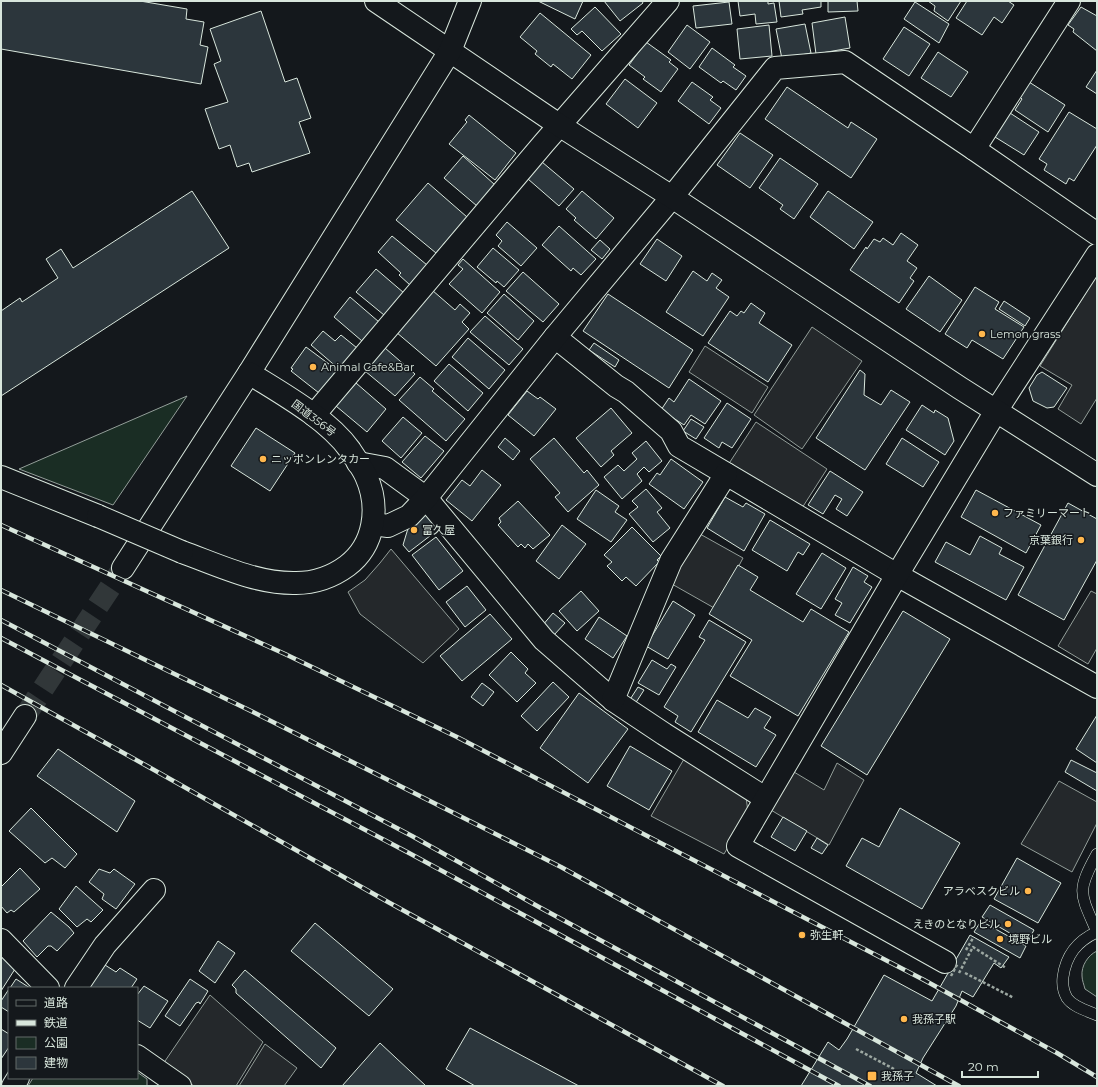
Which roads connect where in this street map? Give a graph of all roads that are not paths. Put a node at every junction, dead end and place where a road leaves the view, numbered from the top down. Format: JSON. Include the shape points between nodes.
{"nodes":[{"id":1,"x":376,"y":1,"type":"edge"},
{"id":2,"x":470,"y":1,"type":"edge"},
{"id":3,"x":668,"y":1,"type":"edge"},
{"id":4,"x":1069,"y":1,"type":"edge"},
{"id":5,"x":450,"y":51,"type":"junction"},
{"id":6,"x":559,"y":125,"type":"junction"},
{"id":7,"x":974,"y":149,"type":"junction"},
{"id":8,"x":672,"y":197,"type":"junction"},
{"id":9,"x":1097,"y":234,"type":"edge"},
{"id":10,"x":1097,"y":255,"type":"edge"},
{"id":11,"x":555,"y":337,"type":"junction"},
{"id":12,"x":249,"y":373,"type":"junction"},
{"id":13,"x":996,"y":411,"type":"junction"},
{"id":14,"x":314,"y":416,"type":"junction"},
{"id":15,"x":358,"y":463,"type":"junction"},
{"id":16,"x":726,"y":474,"type":"junction"},
{"id":17,"x":1097,"y":475,"type":"edge"},
{"id":18,"x":1,"y":477,"type":"edge"},
{"id":19,"x":426,"y":498,"type":"junction"},
{"id":20,"x":373,"y":524,"type":"junction"},
{"id":21,"x":123,"y":568,"type":"tunnel mouth"},
{"id":22,"x":897,"y":575,"type":"junction"},
{"id":23,"x":1097,"y":688,"type":"edge"},
{"id":24,"x":613,"y":700,"type":"junction"},
{"id":25,"x":25,"y":716,"type":"tunnel mouth"},
{"id":26,"x":1,"y":753,"type":"edge"},
{"id":27,"x":765,"y":798,"type":"junction"},
{"id":28,"x":1097,"y":854,"type":"edge"},
{"id":29,"x":154,"y":890,"type":"dead end"},
{"id":30,"x":1097,"y":932,"type":"edge"},
{"id":31,"x":1,"y":940,"type":"edge"},
{"id":32,"x":953,"y":969,"type":"road end"},
{"id":33,"x":47,"y":987,"type":"edge"},
{"id":34,"x":77,"y":987,"type":"edge"},
{"id":35,"x":1097,"y":1015,"type":"edge"},
{"id":36,"x":138,"y":1057,"type":"edge"},
{"id":37,"x":169,"y":1083,"type":"edge"}],
"edges":[{"from":1,"to":5,"type":"main road"},
{"from":2,"to":5,"type":"main road"},
{"from":3,"to":6,"type":"main road"},
{"from":4,"to":7,"type":"main road"},
{"from":5,"to":6,"type":"main road"},
{"from":5,"to":12,"type":"main road"},
{"from":6,"to":8,"type":"main road"},
{"from":6,"to":14,"type":"main road"},
{"from":7,"to":8,"type":"main road","via":[[845,62],[775,68]]},
{"from":7,"to":9,"type":"main road"},
{"from":8,"to":11,"type":"main road"},
{"from":8,"to":13,"type":"main road"},
{"from":10,"to":13,"type":"main road"},
{"from":11,"to":16,"type":"main road","via":[[671,431],[679,446]]},
{"from":11,"to":19,"type":"main road"},
{"from":12,"to":14,"type":"main road","name":"国道356号"},
{"from":12,"to":21,"type":"main road"},
{"from":13,"to":17,"type":"main road"},
{"from":13,"to":22,"type":"main road"},
{"from":14,"to":15,"type":"main road","name":"国道356号","via":[[339,437]]},
{"from":15,"to":19,"type":"main road","via":[[385,468]]},
{"from":15,"to":20,"type":"main road","name":"国道356号","via":[[366,476],[371,493]]},
{"from":16,"to":22,"type":"main road"},
{"from":16,"to":24,"type":"main road","via":[[671,561]]},
{"from":18,"to":20,"type":"main road","name":"国道356号","bridge":true,"via":[[182,552],[263,580],[296,584],[330,577],[356,559],[367,542]]},
{"from":19,"to":20,"type":"main road","via":[[410,516],[388,526]]},
{"from":19,"to":24,"type":"main road","via":[[544,640]]},
{"from":22,"to":23,"type":"main road"},
{"from":22,"to":27,"type":"main road"},
{"from":24,"to":27,"type":"main road"},
{"from":25,"to":26,"type":"main road"},
{"from":27,"to":32,"type":"main road","via":[[738,846]]},
{"from":28,"to":30,"type":"lane","via":[[1087,872],[1082,892],[1082,898]]},
{"from":29,"to":34,"type":"main road","via":[[105,945]]},
{"from":30,"to":35,"type":"lane","via":[[1078,944],[1068,956],[1064,968],[1063,990],[1068,1000]]},
{"from":31,"to":33,"type":"main road"},
{"from":36,"to":37,"type":"main road"}]}
